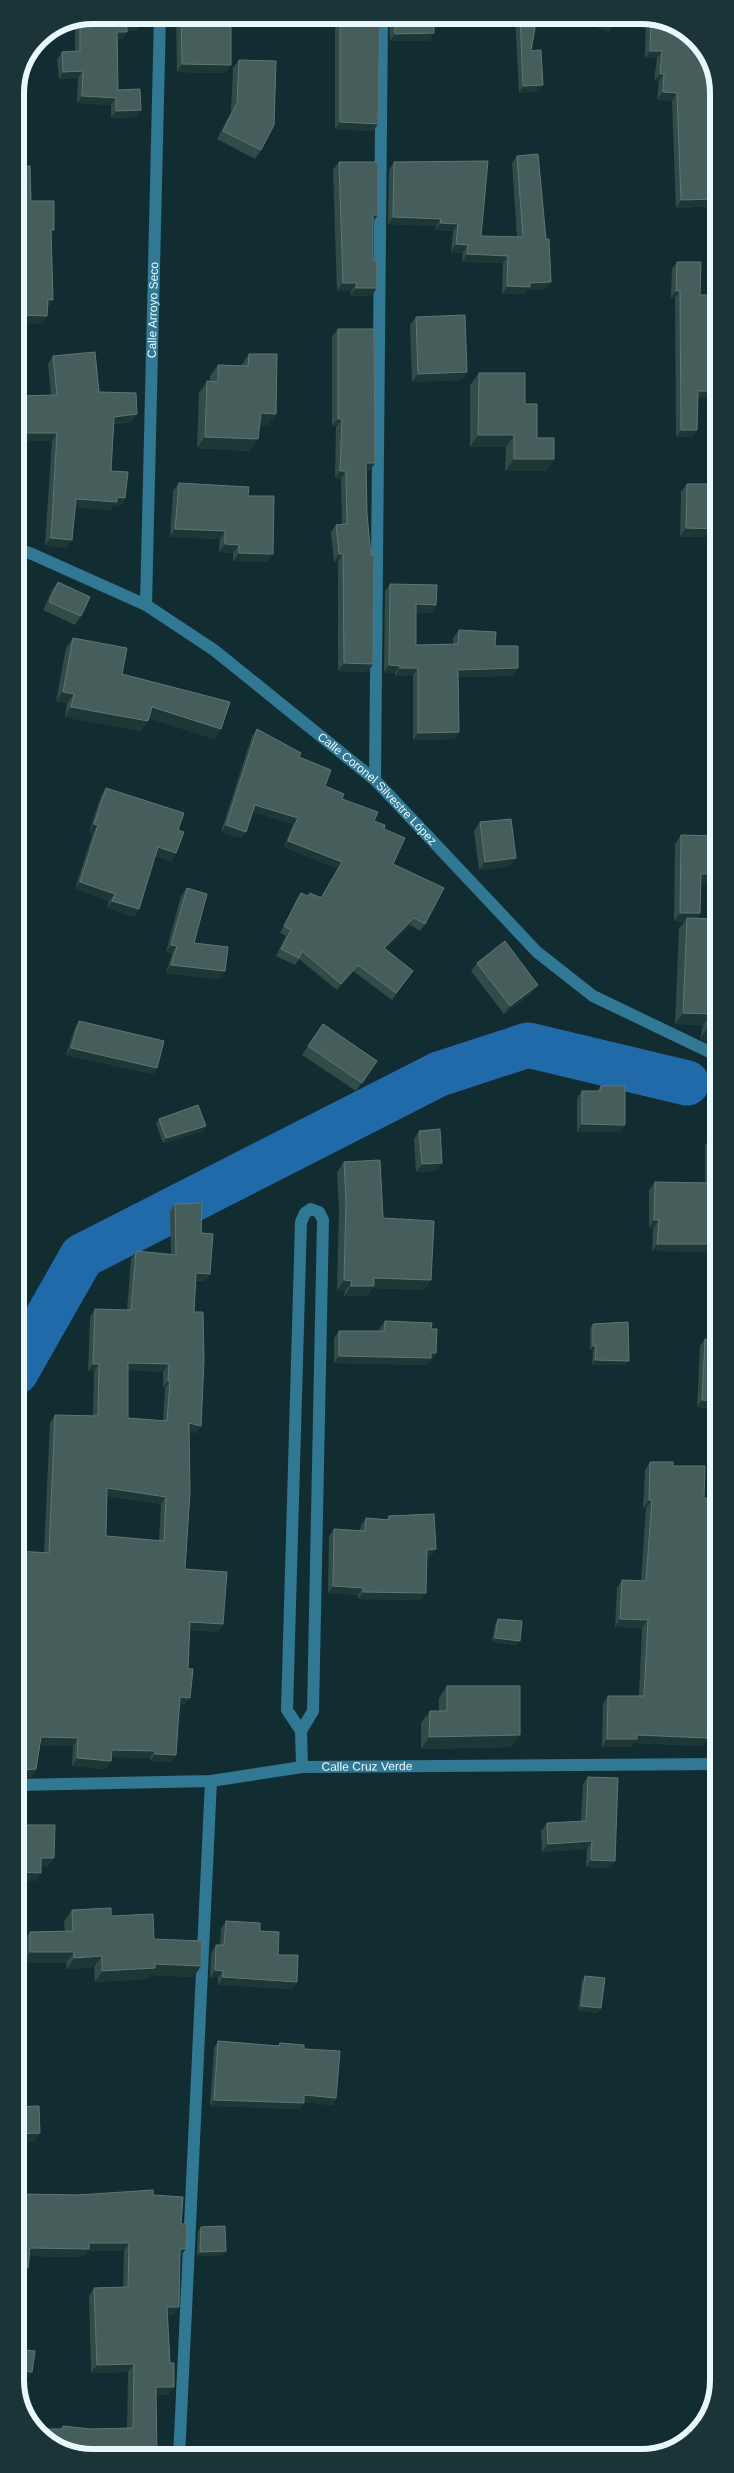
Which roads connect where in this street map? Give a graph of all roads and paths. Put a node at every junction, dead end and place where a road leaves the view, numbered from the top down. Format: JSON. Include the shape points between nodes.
{"nodes":[{"id":1,"x":160,"y":24,"type":"edge"},
{"id":2,"x":382,"y":24,"type":"edge"},
{"id":3,"x":24,"y":551,"type":"edge"},
{"id":4,"x":146,"y":605,"type":"junction"},
{"id":5,"x":375,"y":780,"type":"junction"},
{"id":6,"x":710,"y":1052,"type":"edge"},
{"id":7,"x":301,"y":1731,"type":"junction"},
{"id":8,"x":710,"y":1764,"type":"edge"},
{"id":9,"x":302,"y":1767,"type":"junction"},
{"id":10,"x":211,"y":1781,"type":"junction"},
{"id":11,"x":24,"y":1786,"type":"edge"},
{"id":12,"x":179,"y":2449,"type":"edge"}],
"edges":[{"from":1,"to":4,"type":"street","name":"Calle Arroyo Seco"},
{"from":2,"to":5,"type":"street"},
{"from":3,"to":4,"type":"street","name":"Calle Coronel Silvestre López"},
{"from":4,"to":5,"type":"street","name":"Calle Coronel Silvestre López","via":[[214,650]]},
{"from":5,"to":6,"type":"street","name":"Calle Coronel Silvestre López","via":[[537,952],[593,996]]},
{"from":7,"to":7,"type":"street","via":[[313,1711],[323,1220],[319,1212],[311,1209],[301,1222],[287,1710]]},
{"from":7,"to":9,"type":"street"},
{"from":8,"to":9,"type":"street","name":"Calle Cruz Verde"},
{"from":9,"to":10,"type":"street","name":"Calle Cruz Verde"},
{"from":10,"to":11,"type":"street","name":"Calle Cruz Verde"},
{"from":10,"to":12,"type":"street"}]}
